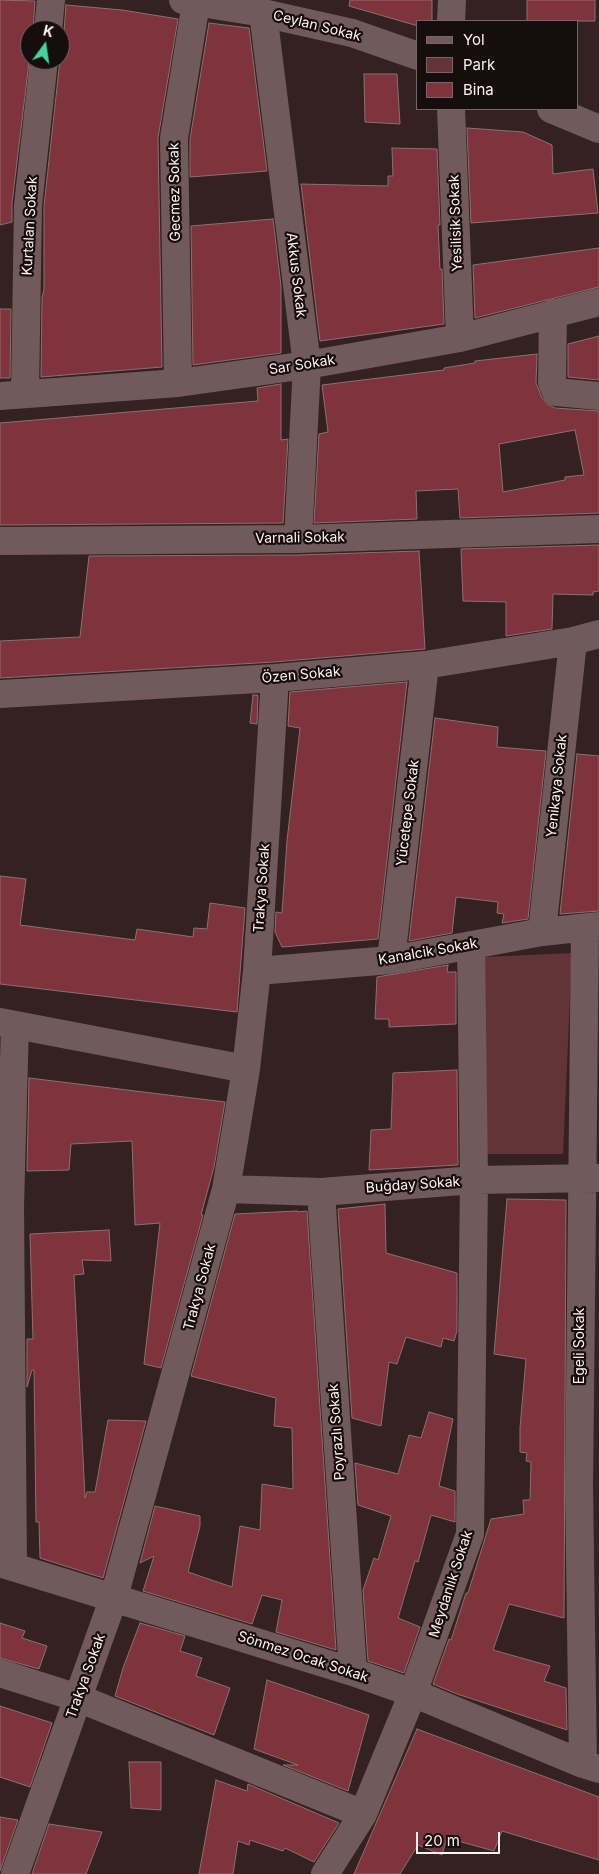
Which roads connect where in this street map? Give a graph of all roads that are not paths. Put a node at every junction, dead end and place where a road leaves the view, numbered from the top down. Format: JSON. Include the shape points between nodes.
{"nodes":[{"id":1,"x":51,"y":0,"type":"edge"},
{"id":2,"x":452,"y":0,"type":"edge"},
{"id":3,"x":190,"y":1,"type":"edge"},
{"id":4,"x":263,"y":13,"type":"junction"},
{"id":5,"x":49,"y":20,"type":"edge"},
{"id":6,"x":451,"y":20,"type":"edge"},
{"id":7,"x":416,"y":55,"type":"edge"},
{"id":8,"x":43,"y":70,"type":"edge"},
{"id":9,"x":451,"y":110,"type":"edge"},
{"id":10,"x":554,"y":110,"type":"edge"},
{"id":11,"x":599,"y":128,"type":"edge"},
{"id":12,"x":599,"y":302,"type":"edge"},
{"id":13,"x":553,"y":312,"type":"junction"},
{"id":14,"x":460,"y":338,"type":"junction"},
{"id":15,"x":307,"y":365,"type":"junction"},
{"id":16,"x":178,"y":383,"type":"junction"},
{"id":17,"x":13,"y":395,"type":"edge"},
{"id":18,"x":599,"y":396,"type":"edge"},
{"id":19,"x":599,"y":529,"type":"edge"},
{"id":20,"x":298,"y":539,"type":"junction"},
{"id":21,"x":0,"y":541,"type":"edge"},
{"id":22,"x":599,"y":634,"type":"edge"},
{"id":23,"x":573,"y":641,"type":"junction"},
{"id":24,"x":425,"y":665,"type":"junction"},
{"id":25,"x":275,"y":678,"type":"junction"},
{"id":26,"x":0,"y":694,"type":"edge"},
{"id":27,"x":592,"y":927,"type":"edge"},
{"id":28,"x":542,"y":932,"type":"junction"},
{"id":29,"x":471,"y":945,"type":"junction"},
{"id":30,"x":391,"y":960,"type":"junction"},
{"id":31,"x":257,"y":971,"type":"junction"},
{"id":32,"x":8,"y":1024,"type":"edge"},
{"id":33,"x":246,"y":1069,"type":"junction"},
{"id":34,"x":590,"y":1178,"type":"edge"},
{"id":35,"x":474,"y":1180,"type":"junction"},
{"id":36,"x":226,"y":1189,"type":"junction"},
{"id":37,"x":321,"y":1192,"type":"junction"},
{"id":38,"x":7,"y":1564,"type":"edge"},
{"id":39,"x":114,"y":1597,"type":"junction"},
{"id":40,"x":353,"y":1672,"type":"junction"},
{"id":41,"x":0,"y":1673,"type":"edge"},
{"id":42,"x":413,"y":1693,"type":"junction"},
{"id":43,"x":78,"y":1698,"type":"junction"},
{"id":44,"x":591,"y":1767,"type":"edge"},
{"id":45,"x":364,"y":1814,"type":"junction"},
{"id":46,"x":15,"y":1874,"type":"edge"},
{"id":47,"x":324,"y":1874,"type":"edge"}],
"edges":[{"from":1,"to":5,"type":"street"},
{"from":2,"to":6,"type":"street"},
{"from":3,"to":4,"type":"street","name":"Ceylan Sokak"},
{"from":3,"to":16,"type":"street","name":"Gecmez Sokak","via":[[174,138]]},
{"from":4,"to":7,"type":"street","name":"Ceylan Sokak","via":[[352,33]]},
{"from":4,"to":15,"type":"street","name":"Akkus Sokak"},
{"from":8,"to":17,"type":"street","name":"Kurtalan Sokak"},
{"from":9,"to":14,"type":"street","name":"Yesilisik Sokak"},
{"from":10,"to":11,"type":"street"},
{"from":12,"to":13,"type":"street","name":"Sar Sokak"},
{"from":13,"to":14,"type":"street","name":"Sar Sokak"},
{"from":13,"to":18,"type":"street","via":[[552,383],[556,392]]},
{"from":14,"to":15,"type":"street","name":"Sar Sokak"},
{"from":15,"to":16,"type":"street","name":"Sar Sokak"},
{"from":15,"to":20,"type":"street","name":"Akkus Sokak"},
{"from":16,"to":17,"type":"street","name":"Sar Sokak"},
{"from":19,"to":20,"type":"street","name":"Varnali Sokak"},
{"from":20,"to":21,"type":"street","name":"Varnali Sokak"},
{"from":22,"to":23,"type":"street","name":"Özen Sokak"},
{"from":23,"to":24,"type":"street","name":"Özen Sokak"},
{"from":23,"to":28,"type":"street","name":"Yenikaya Sokak"},
{"from":24,"to":25,"type":"street","name":"Özen Sokak"},
{"from":24,"to":30,"type":"street","name":"Yücetepe Sokak"},
{"from":25,"to":26,"type":"street","name":"Özen Sokak"},
{"from":25,"to":31,"type":"street","name":"Trakya Sokak"},
{"from":27,"to":28,"type":"street","name":"Kanalcik Sokak"},
{"from":27,"to":34,"type":"street","name":"Egeli Sokak"},
{"from":28,"to":29,"type":"street","name":"Kanalcik Sokak"},
{"from":29,"to":30,"type":"street","name":"Kanalcik Sokak"},
{"from":29,"to":35,"type":"street","name":"Meydanlık Sokak"},
{"from":30,"to":31,"type":"street","name":"Kanalcik Sokak"},
{"from":31,"to":33,"type":"street","name":"Trakya Sokak"},
{"from":32,"to":33,"type":"street"},
{"from":32,"to":38,"type":"street"},
{"from":33,"to":36,"type":"street","name":"Trakya Sokak"},
{"from":34,"to":35,"type":"street","name":"Buğday Sokak"},
{"from":34,"to":44,"type":"street","name":"Egeli Sokak","via":[[580,1487]]},
{"from":35,"to":37,"type":"street","name":"Buğday Sokak"},
{"from":35,"to":42,"type":"street","name":"Meydanlık Sokak","via":[[470,1534]]},
{"from":36,"to":37,"type":"street","name":"Buğday Sokak"},
{"from":36,"to":39,"type":"street","name":"Trakya Sokak"},
{"from":37,"to":40,"type":"street","name":"Poyrazlı Sokak"},
{"from":38,"to":39,"type":"street","name":"Sönmez Ocak Sokak"},
{"from":39,"to":40,"type":"street","name":"Sönmez Ocak Sokak"},
{"from":39,"to":43,"type":"street","name":"Trakya Sokak"},
{"from":40,"to":42,"type":"street","name":"Sönmez Ocak Sokak"},
{"from":41,"to":43,"type":"street"},
{"from":42,"to":44,"type":"street","name":"Sönmez Ocak Sokak"},
{"from":42,"to":45,"type":"street","name":"Meydanlık Sokak"},
{"from":43,"to":45,"type":"street"},
{"from":43,"to":46,"type":"street","name":"Trakya Sokak"},
{"from":45,"to":47,"type":"street","name":"Meydanlık Sokak"}]}
